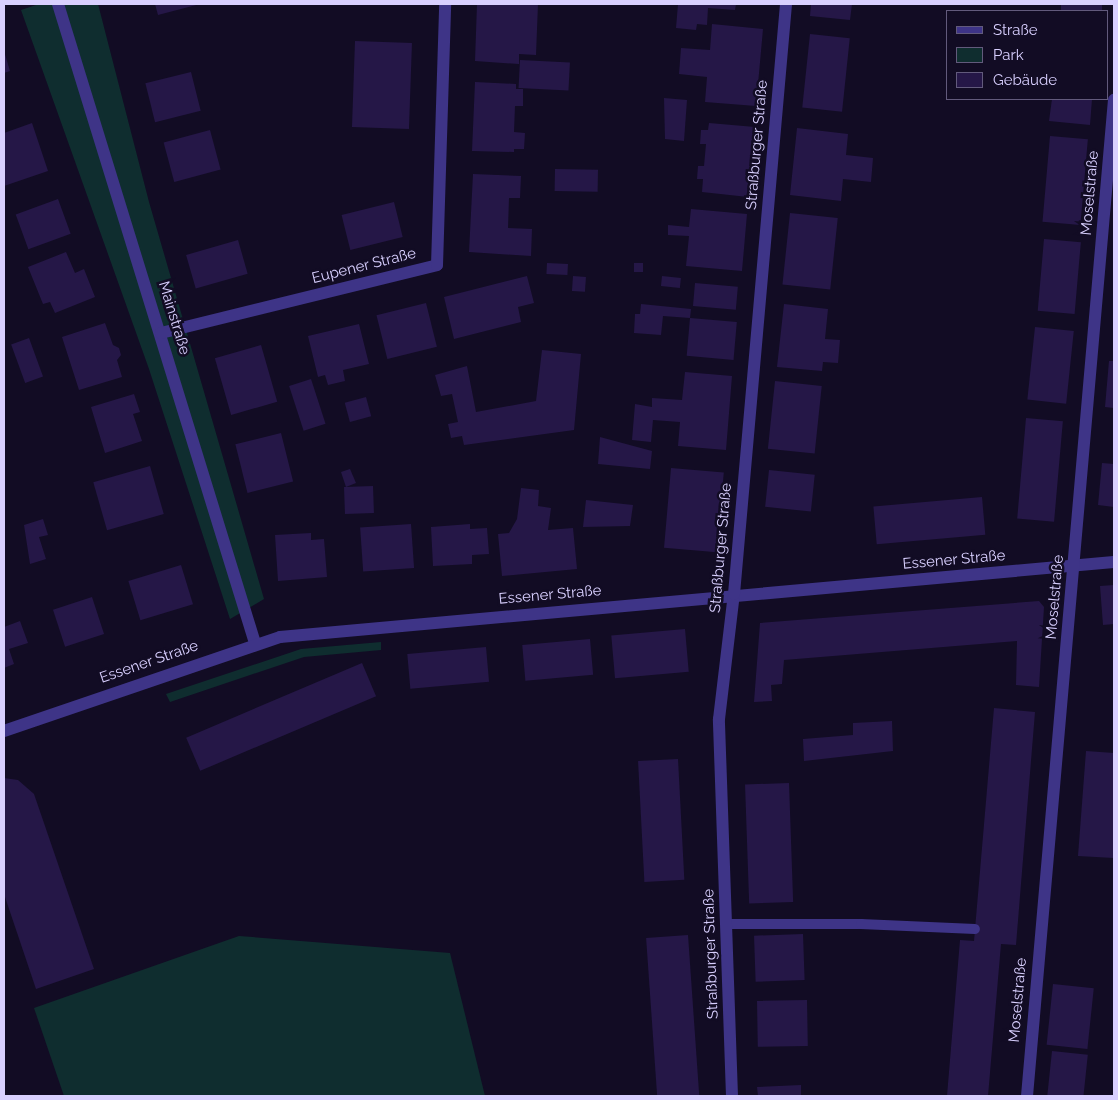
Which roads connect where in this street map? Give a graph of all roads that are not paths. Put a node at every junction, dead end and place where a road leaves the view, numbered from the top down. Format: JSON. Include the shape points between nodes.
{"nodes":[{"id":1,"x":58,"y":4,"type":"edge"},
{"id":2,"x":445,"y":4,"type":"edge"},
{"id":3,"x":786,"y":4,"type":"edge"},
{"id":4,"x":1114,"y":100,"type":"edge"},
{"id":5,"x":161,"y":332,"type":"junction"},
{"id":6,"x":1114,"y":562,"type":"edge"},
{"id":7,"x":1074,"y":566,"type":"junction"},
{"id":8,"x":734,"y":594,"type":"junction"},
{"id":9,"x":255,"y":643,"type":"junction"},
{"id":10,"x":4,"y":730,"type":"edge"},
{"id":11,"x":726,"y":924,"type":"junction"},
{"id":12,"x":975,"y":929,"type":"dead end"},
{"id":13,"x":732,"y":1096,"type":"edge"},
{"id":14,"x":1027,"y":1096,"type":"edge"}],
"edges":[{"from":1,"to":5,"type":"street","name":"Mainstraße"},
{"from":2,"to":5,"type":"street","name":"Eupener Straße","via":[[437,265]]},
{"from":3,"to":8,"type":"street","name":"Straßburger Straße"},
{"from":4,"to":7,"type":"street","name":"Moselstraße"},
{"from":5,"to":9,"type":"street","name":"Mainstraße"},
{"from":6,"to":7,"type":"street","name":"Essener Straße"},
{"from":7,"to":8,"type":"street","name":"Essener Straße"},
{"from":7,"to":14,"type":"street","name":"Moselstraße"},
{"from":8,"to":9,"type":"street","name":"Essener Straße","via":[[280,637]]},
{"from":8,"to":11,"type":"street","name":"Straßburger Straße","via":[[720,719]]},
{"from":9,"to":10,"type":"street","name":"Essener Straße"},
{"from":11,"to":12,"type":"lane","via":[[861,924]]},
{"from":11,"to":13,"type":"street","name":"Straßburger Straße"}]}
